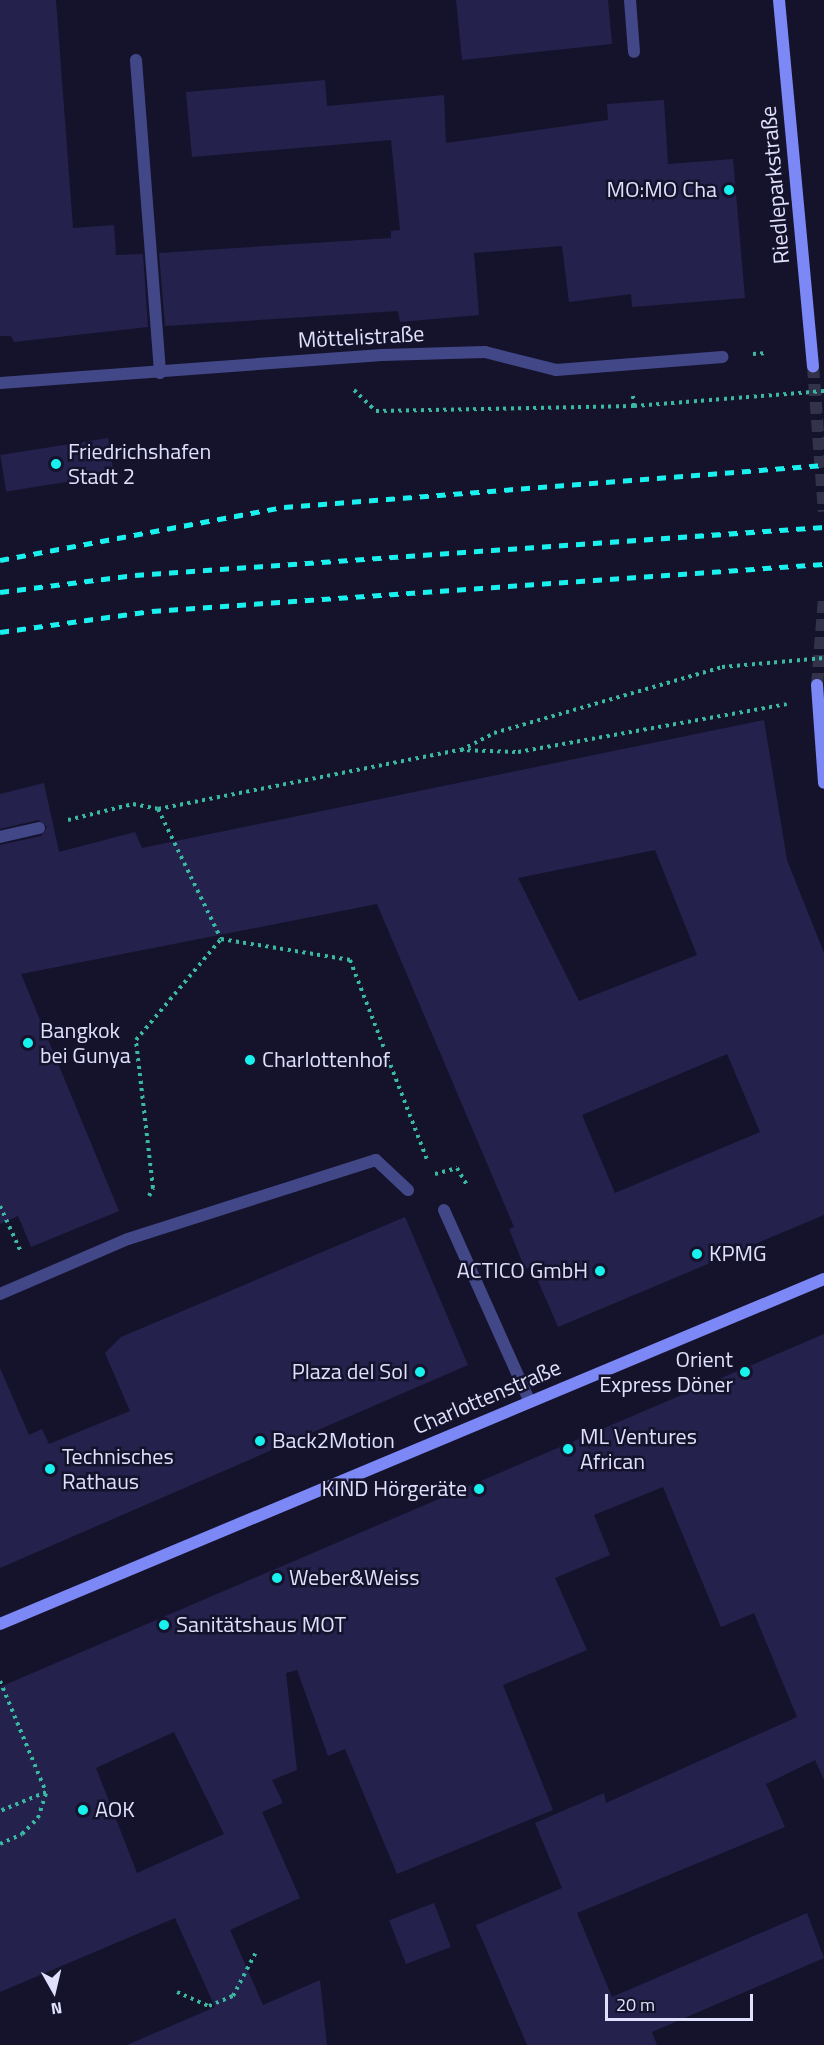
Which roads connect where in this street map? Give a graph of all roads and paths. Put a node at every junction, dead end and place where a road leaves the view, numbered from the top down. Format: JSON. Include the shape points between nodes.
{"nodes":[{"id":1,"x":630,"y":0,"type":"edge"},
{"id":2,"x":779,"y":0,"type":"edge"},
{"id":3,"x":634,"y":52,"type":"dead end"},
{"id":4,"x":136,"y":60,"type":"dead end"},
{"id":5,"x":722,"y":357,"type":"dead end"},
{"id":6,"x":320,"y":359,"type":"junction"},
{"id":7,"x":813,"y":366,"type":"tunnel mouth"},
{"id":8,"x":160,"y":373,"type":"junction"},
{"id":9,"x":0,"y":383,"type":"edge"},
{"id":10,"x":824,"y":391,"type":"edge"},
{"id":11,"x":824,"y":658,"type":"edge"},
{"id":12,"x":817,"y":685,"type":"tunnel mouth"},
{"id":13,"x":792,"y":703,"type":"dead end"},
{"id":14,"x":460,"y":750,"type":"junction"},
{"id":15,"x":824,"y":783,"type":"edge"},
{"id":16,"x":158,"y":809,"type":"junction"},
{"id":17,"x":39,"y":828,"type":"joint"},
{"id":18,"x":0,"y":837,"type":"edge"},
{"id":19,"x":221,"y":939,"type":"junction"},
{"id":20,"x":433,"y":1174,"type":"dead end"},
{"id":21,"x":408,"y":1190,"type":"dead end"},
{"id":22,"x":0,"y":1206,"type":"edge"},
{"id":23,"x":444,"y":1210,"type":"dead end"},
{"id":24,"x":128,"y":1239,"type":"junction"},
{"id":25,"x":824,"y":1279,"type":"edge"},
{"id":26,"x":34,"y":1280,"type":"junction"},
{"id":27,"x":0,"y":1294,"type":"edge"},
{"id":28,"x":530,"y":1402,"type":"junction"},
{"id":29,"x":0,"y":1624,"type":"edge"},
{"id":30,"x":0,"y":1681,"type":"edge"},
{"id":31,"x":46,"y":1792,"type":"junction"},
{"id":32,"x":0,"y":1811,"type":"edge"},
{"id":33,"x":0,"y":1844,"type":"edge"},
{"id":34,"x":256,"y":1950,"type":"dead end"},
{"id":35,"x":177,"y":1992,"type":"dead end"}],
"edges":[{"from":1,"to":3,"type":"street"},
{"from":2,"to":7,"type":"street","name":"Riedleparkstraße"},
{"from":4,"to":8,"type":"street"},
{"from":5,"to":6,"type":"street","name":"Möttelistraße","via":[[556,370],[485,352]]},
{"from":6,"to":8,"type":"street","name":"Möttelistraße"},
{"from":6,"to":10,"type":"path","bridge":true,"via":[[376,411],[634,406]]},
{"from":8,"to":9,"type":"street","name":"Möttelistraße"},
{"from":11,"to":14,"type":"path","bridge":true,"via":[[723,667],[494,734]]},
{"from":12,"to":15,"type":"street"},
{"from":13,"to":14,"type":"path","via":[[518,752]]},
{"from":14,"to":16,"type":"path"},
{"from":16,"to":17,"type":"path","via":[[133,804]]},
{"from":16,"to":19,"type":"path"},
{"from":17,"to":18,"type":"street"},
{"from":19,"to":20,"type":"path","via":[[350,960]]},
{"from":19,"to":24,"type":"path","via":[[136,1040],[153,1188]]},
{"from":21,"to":24,"type":"street","via":[[376,1160]]},
{"from":22,"to":26,"type":"path"},
{"from":23,"to":28,"type":"street"},
{"from":24,"to":26,"type":"street"},
{"from":25,"to":28,"type":"street","name":"Charlottenstraße"},
{"from":26,"to":27,"type":"street"},
{"from":28,"to":29,"type":"street","name":"Charlottenstraße"},
{"from":30,"to":31,"type":"path"},
{"from":31,"to":32,"type":"path"},
{"from":31,"to":33,"type":"path","via":[[38,1818],[22,1834]]},
{"from":34,"to":35,"type":"path","via":[[233,1996],[209,2006]]}]}
